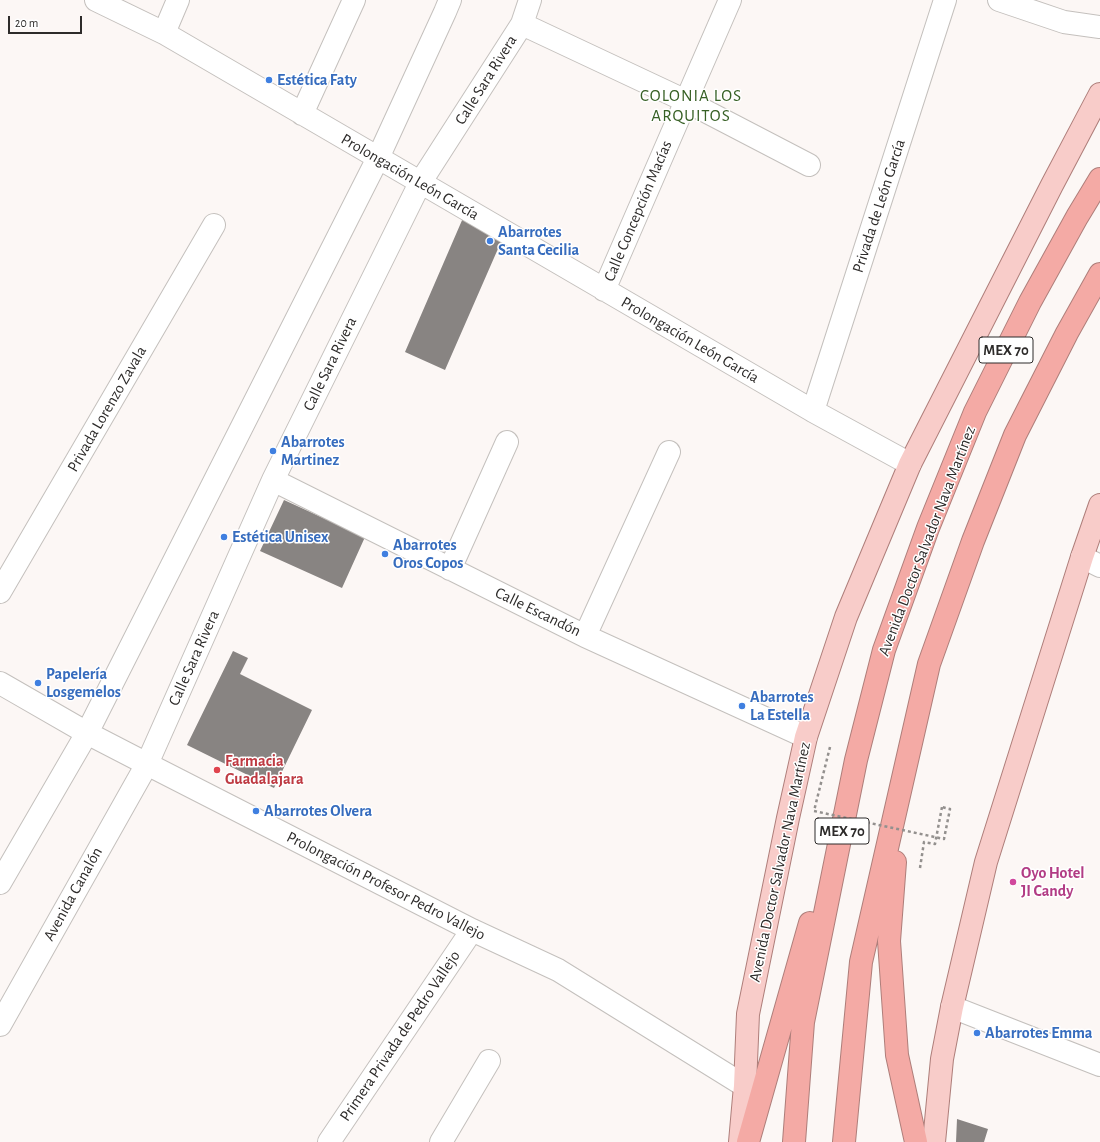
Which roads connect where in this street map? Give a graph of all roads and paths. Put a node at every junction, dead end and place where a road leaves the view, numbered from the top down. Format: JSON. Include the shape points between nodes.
{"nodes":[{"id":1,"x":96,"y":0,"type":"edge"},
{"id":2,"x":178,"y":0,"type":"edge"},
{"id":3,"x":354,"y":0,"type":"edge"},
{"id":4,"x":450,"y":0,"type":"edge"},
{"id":5,"x":530,"y":0,"type":"edge"},
{"id":6,"x":730,"y":0,"type":"edge"},
{"id":7,"x":945,"y":0,"type":"edge"},
{"id":8,"x":999,"y":0,"type":"edge"},
{"id":9,"x":522,"y":24,"type":"junction"},
{"id":10,"x":1100,"y":27,"type":"edge"},
{"id":11,"x":164,"y":33,"type":"junction"},
{"id":12,"x":1100,"y":94,"type":"edge"},
{"id":13,"x":686,"y":101,"type":"junction"},
{"id":14,"x":302,"y":114,"type":"junction"},
{"id":15,"x":1100,"y":125,"type":"edge"},
{"id":16,"x":378,"y":158,"type":"junction"},
{"id":17,"x":809,"y":165,"type":"dead end"},
{"id":18,"x":1100,"y":179,"type":"edge"},
{"id":19,"x":420,"y":183,"type":"junction"},
{"id":20,"x":1052,"y":185,"type":"junction"},
{"id":21,"x":214,"y":225,"type":"dead end"},
{"id":22,"x":1100,"y":274,"type":"edge"},
{"id":23,"x":604,"y":290,"type":"junction"},
{"id":24,"x":813,"y":411,"type":"junction"},
{"id":25,"x":507,"y":442,"type":"dead end"},
{"id":26,"x":669,"y":452,"type":"dead end"},
{"id":27,"x":910,"y":464,"type":"junction"},
{"id":28,"x":273,"y":480,"type":"junction"},
{"id":29,"x":1100,"y":505,"type":"edge"},
{"id":30,"x":1091,"y":561,"type":"edge"},
{"id":31,"x":450,"y":569,"type":"junction"},
{"id":32,"x":0,"y":592,"type":"edge"},
{"id":33,"x":585,"y":636,"type":"junction"},
{"id":34,"x":0,"y":683,"type":"edge"},
{"id":35,"x":88,"y":733,"type":"junction"},
{"id":36,"x":806,"y":737,"type":"junction"},
{"id":37,"x":830,"y":747,"type":"dead end"},
{"id":38,"x":856,"y":760,"type":"junction"},
{"id":39,"x":147,"y":764,"type":"junction"},
{"id":40,"x":900,"y":791,"type":"junction"},
{"id":41,"x":920,"y":872,"type":"dead end"},
{"id":42,"x":0,"y":883,"type":"edge"},
{"id":43,"x":472,"y":930,"type":"junction"},
{"id":44,"x":952,"y":1007,"type":"junction"},
{"id":45,"x":0,"y":1025,"type":"edge"},
{"id":46,"x":489,"y":1061,"type":"dead end"},
{"id":47,"x":1100,"y":1065,"type":"edge"},
{"id":48,"x":746,"y":1086,"type":"junction"},
{"id":49,"x":329,"y":1142,"type":"edge"},
{"id":50,"x":441,"y":1142,"type":"edge"},
{"id":51,"x":740,"y":1142,"type":"edge"},
{"id":52,"x":748,"y":1142,"type":"edge"},
{"id":53,"x":794,"y":1142,"type":"edge"},
{"id":54,"x":844,"y":1142,"type":"edge"},
{"id":55,"x":916,"y":1142,"type":"edge"},
{"id":56,"x":934,"y":1142,"type":"edge"}],
"edges":[{"from":1,"to":11,"type":"street","name":"Prolongación León García"},
{"from":2,"to":11,"type":"street"},
{"from":3,"to":14,"type":"street"},
{"from":4,"to":16,"type":"street"},
{"from":5,"to":9,"type":"street","name":"Calle Sara Rivera"},
{"from":6,"to":13,"type":"street","name":"Calle Concepción Macías"},
{"from":7,"to":24,"type":"street","name":"Privada de León García"},
{"from":8,"to":10,"type":"street","via":[[1064,22]]},
{"from":9,"to":13,"type":"street"},
{"from":9,"to":19,"type":"street","name":"Calle Sara Rivera"},
{"from":11,"to":14,"type":"street","name":"Prolongación León García"},
{"from":12,"to":20,"type":"main road","name":"Avenida Doctor Salvador Nava Martínez"},
{"from":13,"to":17,"type":"street"},
{"from":13,"to":23,"type":"street","name":"Calle Concepción Macías"},
{"from":14,"to":16,"type":"street","name":"Prolongación León García"},
{"from":15,"to":20,"type":"main road","via":[[1070,168]]},
{"from":16,"to":19,"type":"street","name":"Prolongación León García"},
{"from":16,"to":35,"type":"street"},
{"from":18,"to":38,"type":"highway","name":"Avenida Doctor Salvador Nava Martínez","number":"MEX 70","via":[[1030,302],[979,405],[928,528],[884,650]]},
{"from":19,"to":23,"type":"street","name":"Prolongación León García"},
{"from":19,"to":28,"type":"street","name":"Calle Sara Rivera"},
{"from":20,"to":27,"type":"main road","name":"Avenida Doctor Salvador Nava Martínez"},
{"from":21,"to":32,"type":"street","name":"Privada Lorenzo Zavala"},
{"from":22,"to":40,"type":"highway","number":"MEX 70","via":[[1015,435],[973,541],[929,664]]},
{"from":23,"to":24,"type":"street","name":"Prolongación León García"},
{"from":24,"to":27,"type":"street","name":"Prolongación León García"},
{"from":25,"to":31,"type":"street"},
{"from":26,"to":33,"type":"street"},
{"from":27,"to":36,"type":"main road","name":"Avenida Doctor Salvador Nava Martínez","via":[[846,617]]},
{"from":28,"to":31,"type":"street","name":"Calle Escandón"},
{"from":28,"to":39,"type":"street","name":"Calle Sara Rivera"},
{"from":29,"to":30,"type":"main road"},
{"from":30,"to":44,"type":"main road","via":[[986,862]]},
{"from":31,"to":33,"type":"street","name":"Calle Escandón"},
{"from":33,"to":36,"type":"street","name":"Calle Escandón"},
{"from":34,"to":35,"type":"street","name":"Prolongación Profesor Pedro Vallejo"},
{"from":35,"to":39,"type":"street","name":"Prolongación Profesor Pedro Vallejo"},
{"from":35,"to":42,"type":"street"},
{"from":36,"to":48,"type":"main road","name":"Avenida Doctor Salvador Nava Martínez","via":[[748,1014]]},
{"from":37,"to":41,"type":"path","bridge":true,"via":[[814,811],[944,839],[950,810],[942,807],[935,844],[924,842]]},
{"from":38,"to":52,"type":"highway"},
{"from":38,"to":53,"type":"highway","name":"Avenida Doctor Salvador Nava Martínez","number":"MEX 70","via":[[803,1022]]},
{"from":39,"to":43,"type":"street","name":"Prolongación Profesor Pedro Vallejo"},
{"from":39,"to":45,"type":"street","name":"Avenida Canalón"},
{"from":40,"to":54,"type":"highway","number":"MEX 70","via":[[861,962]]},
{"from":40,"to":55,"type":"highway","via":[[889,941],[898,1055]]},
{"from":43,"to":48,"type":"street","name":"Prolongación Profesor Pedro Vallejo","via":[[558,970]]},
{"from":43,"to":49,"type":"street","name":"Primera Privada de Pedro Vallejo"},
{"from":44,"to":47,"type":"street"},
{"from":44,"to":56,"type":"main road","via":[[942,1059]]},
{"from":46,"to":50,"type":"street"},
{"from":48,"to":51,"type":"main road","name":"Avenida Doctor Salvador Nava Martínez"}]}
